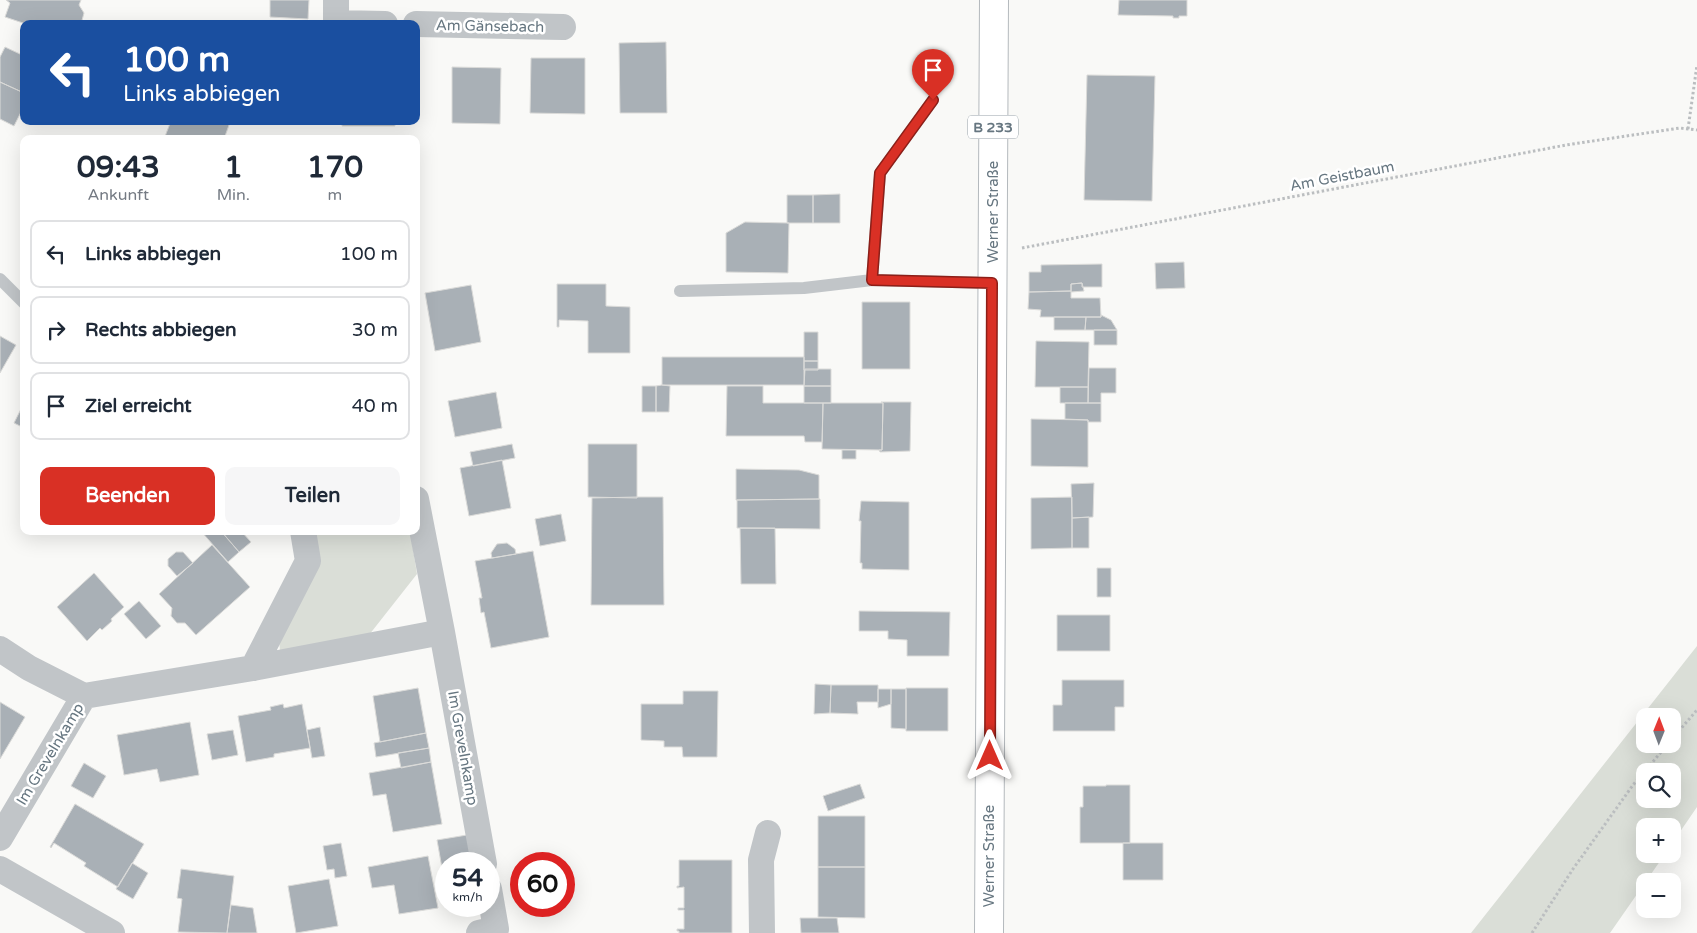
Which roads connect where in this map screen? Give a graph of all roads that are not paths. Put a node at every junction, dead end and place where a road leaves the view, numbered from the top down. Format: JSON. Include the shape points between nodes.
{"nodes":[{"id":1,"x":336,"y":0,"type":"edge"},
{"id":2,"x":994,"y":0,"type":"edge"},
{"id":3,"x":336,"y":20,"type":"edge"},
{"id":4,"x":420,"y":24,"type":"edge"},
{"id":5,"x":563,"y":27,"type":"dead end"},
{"id":6,"x":933,"y":100,"type":"dead end"},
{"id":7,"x":0,"y":279,"type":"edge"},
{"id":8,"x":872,"y":280,"type":"junction"},
{"id":9,"x":992,"y":283,"type":"junction"},
{"id":10,"x":680,"y":291,"type":"dead end"},
{"id":11,"x":20,"y":299,"type":"edge"},
{"id":12,"x":420,"y":519,"type":"edge"},
{"id":13,"x":304,"y":535,"type":"edge"},
{"id":14,"x":442,"y":632,"type":"junction"},
{"id":15,"x":0,"y":649,"type":"edge"},
{"id":16,"x":253,"y":668,"type":"junction"},
{"id":17,"x":84,"y":696,"type":"junction"},
{"id":18,"x":768,"y":832,"type":"dead end"},
{"id":19,"x":0,"y":838,"type":"edge"},
{"id":20,"x":482,"y":852,"type":"edge"},
{"id":21,"x":0,"y":869,"type":"edge"},
{"id":22,"x":494,"y":917,"type":"edge"},
{"id":23,"x":112,"y":933,"type":"edge"},
{"id":24,"x":479,"y":933,"type":"edge"},
{"id":25,"x":762,"y":933,"type":"edge"},
{"id":26,"x":989,"y":933,"type":"edge"}],
"edges":[{"from":1,"to":3,"type":"street"},
{"from":2,"to":9,"type":"main road","name":"Werner Straße","number":"B 233"},
{"from":4,"to":5,"type":"street","name":"Am Gänsebach"},
{"from":6,"to":8,"type":"lane","via":[[880,173]]},
{"from":7,"to":11,"type":"lane"},
{"from":8,"to":9,"type":"lane"},
{"from":8,"to":10,"type":"lane","via":[[804,288]]},
{"from":9,"to":26,"type":"main road","name":"Werner Straße","number":"B 233"},
{"from":12,"to":14,"type":"street","name":"Im Grevelnkamp"},
{"from":13,"to":16,"type":"street","via":[[308,561]]},
{"from":14,"to":16,"type":"street","name":"Im Grevelnkamp"},
{"from":14,"to":20,"type":"street","name":"Im Grevelnkamp"},
{"from":15,"to":17,"type":"street","name":"Im Grevelnkamp"},
{"from":16,"to":17,"type":"street","name":"Im Grevelnkamp"},
{"from":17,"to":19,"type":"street","name":"Im Grevelnkamp"},
{"from":18,"to":25,"type":"street","via":[[761,860]]},
{"from":21,"to":23,"type":"street"},
{"from":22,"to":24,"type":"street","via":[[496,929]]}]}
